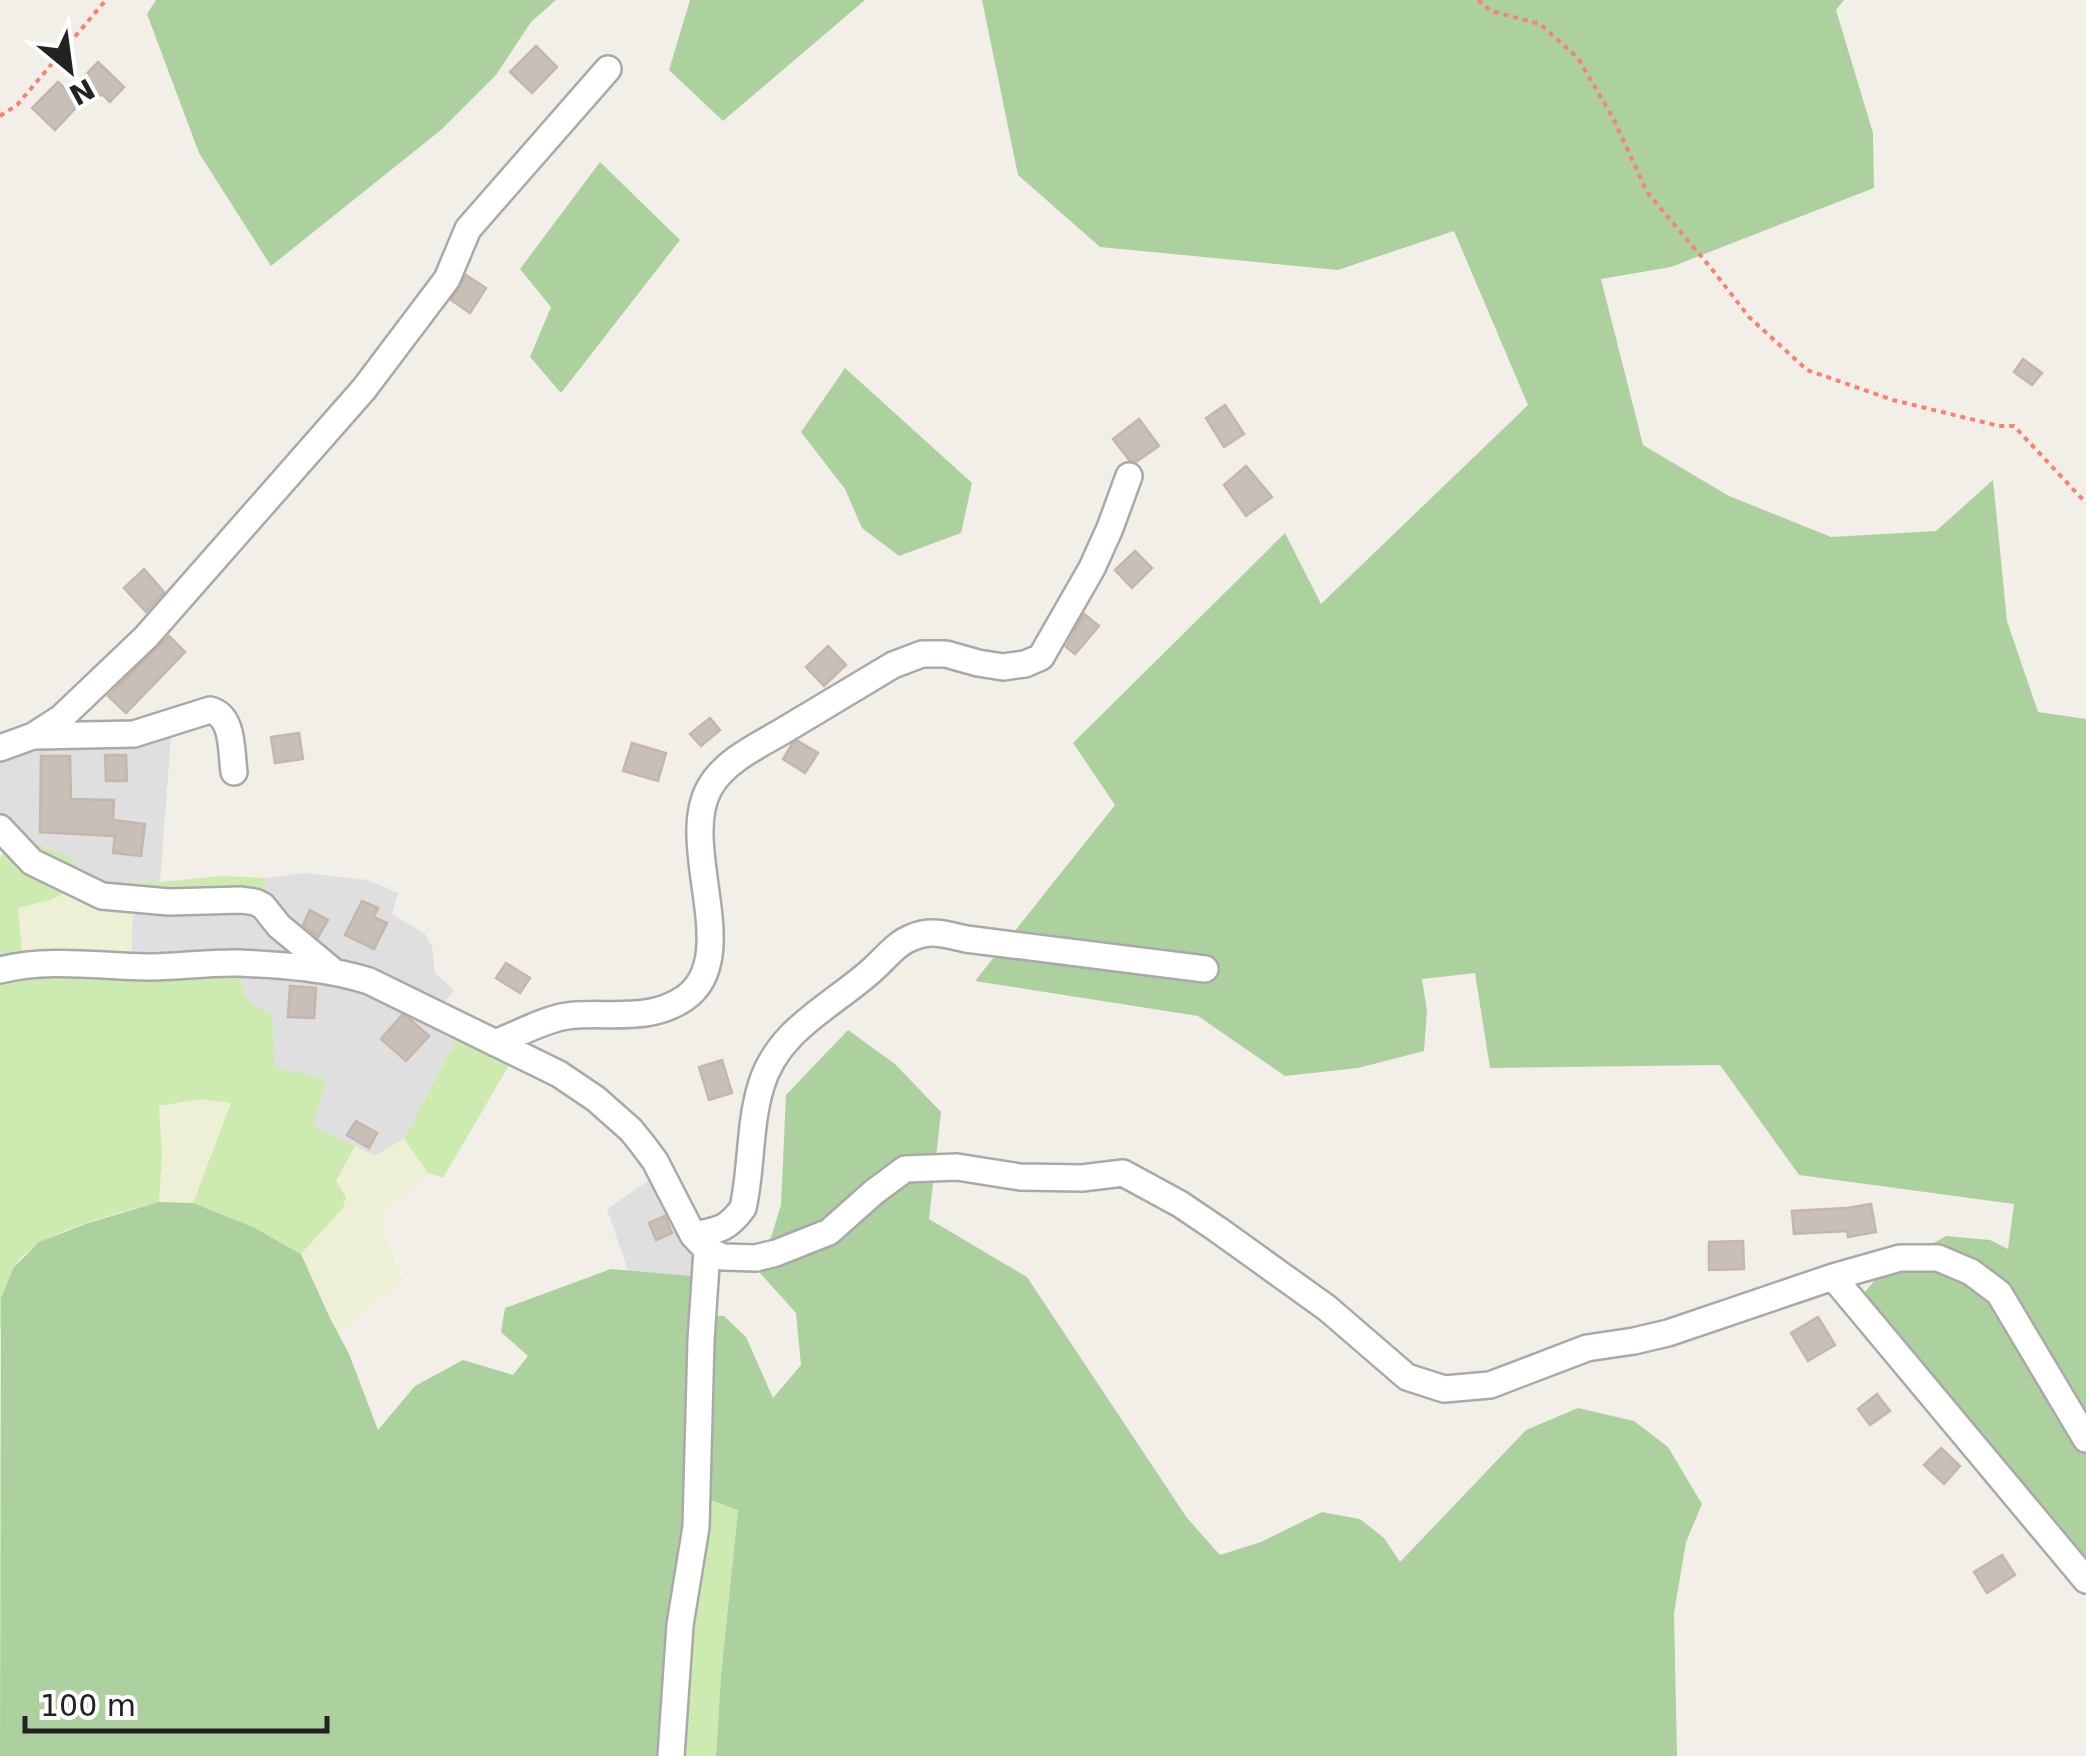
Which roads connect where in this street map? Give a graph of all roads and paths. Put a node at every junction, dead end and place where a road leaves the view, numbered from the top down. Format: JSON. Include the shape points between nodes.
{"nodes":[{"id":1,"x":106,"y":0,"type":"edge"},
{"id":2,"x":1478,"y":0,"type":"edge"},
{"id":3,"x":608,"y":69,"type":"dead end"},
{"id":4,"x":0,"y":116,"type":"edge"},
{"id":5,"x":1129,"y":476,"type":"dead end"},
{"id":6,"x":2086,"y":503,"type":"edge"},
{"id":7,"x":33,"y":736,"type":"junction"},
{"id":8,"x":0,"y":748,"type":"edge"},
{"id":9,"x":234,"y":772,"type":"dead end"},
{"id":10,"x":0,"y":828,"type":"edge"},
{"id":11,"x":0,"y":970,"type":"edge"},
{"id":12,"x":1206,"y":970,"type":"dead end"},
{"id":13,"x":333,"y":971,"type":"junction"},
{"id":14,"x":495,"y":1043,"type":"junction"},
{"id":15,"x":700,"y":1242,"type":"junction"},
{"id":16,"x":1833,"y":1276,"type":"junction"},
{"id":17,"x":2086,"y":1438,"type":"edge"},
{"id":18,"x":2086,"y":1580,"type":"edge"},
{"id":19,"x":672,"y":1756,"type":"edge"}],
"edges":[{"from":1,"to":4,"type":"path","via":[[17,105]]},
{"from":2,"to":6,"type":"path","via":[[1540,24],[1578,58],[1647,192],[1749,317],[1807,370],[1892,400],[2014,426]]},
{"from":3,"to":7,"type":"street","via":[[468,229],[447,279],[364,389],[146,637]]},
{"from":5,"to":14,"type":"street","via":[[1092,568],[1041,658],[1004,667],[922,654],[893,665],[733,761],[710,786],[700,824],[712,956],[686,998],[637,1015],[564,1016]]},
{"from":7,"to":8,"type":"street"},
{"from":7,"to":9,"type":"street","via":[[134,734],[210,710],[226,723]]},
{"from":10,"to":13,"type":"street","via":[[32,862],[102,896],[255,902]]},
{"from":11,"to":13,"type":"street","via":[[55,962]]},
{"from":12,"to":15,"type":"street","via":[[939,933],[902,942],[776,1053],[761,1084],[742,1208]]},
{"from":13,"to":14,"type":"street","via":[[370,981]]},
{"from":14,"to":15,"type":"street","via":[[559,1074],[631,1130]]},
{"from":15,"to":16,"type":"street","via":[[724,1258],[776,1253],[829,1232],[905,1169],[1020,1177],[1123,1173],[1217,1228],[1406,1377],[1444,1390],[1490,1385],[1587,1348],[1668,1334]]},
{"from":15,"to":19,"type":"street","via":[[696,1527],[680,1625]]},
{"from":16,"to":17,"type":"street","via":[[1900,1258],[1938,1258],[1971,1272],[1999,1293]]},
{"from":16,"to":18,"type":"street"}]}
